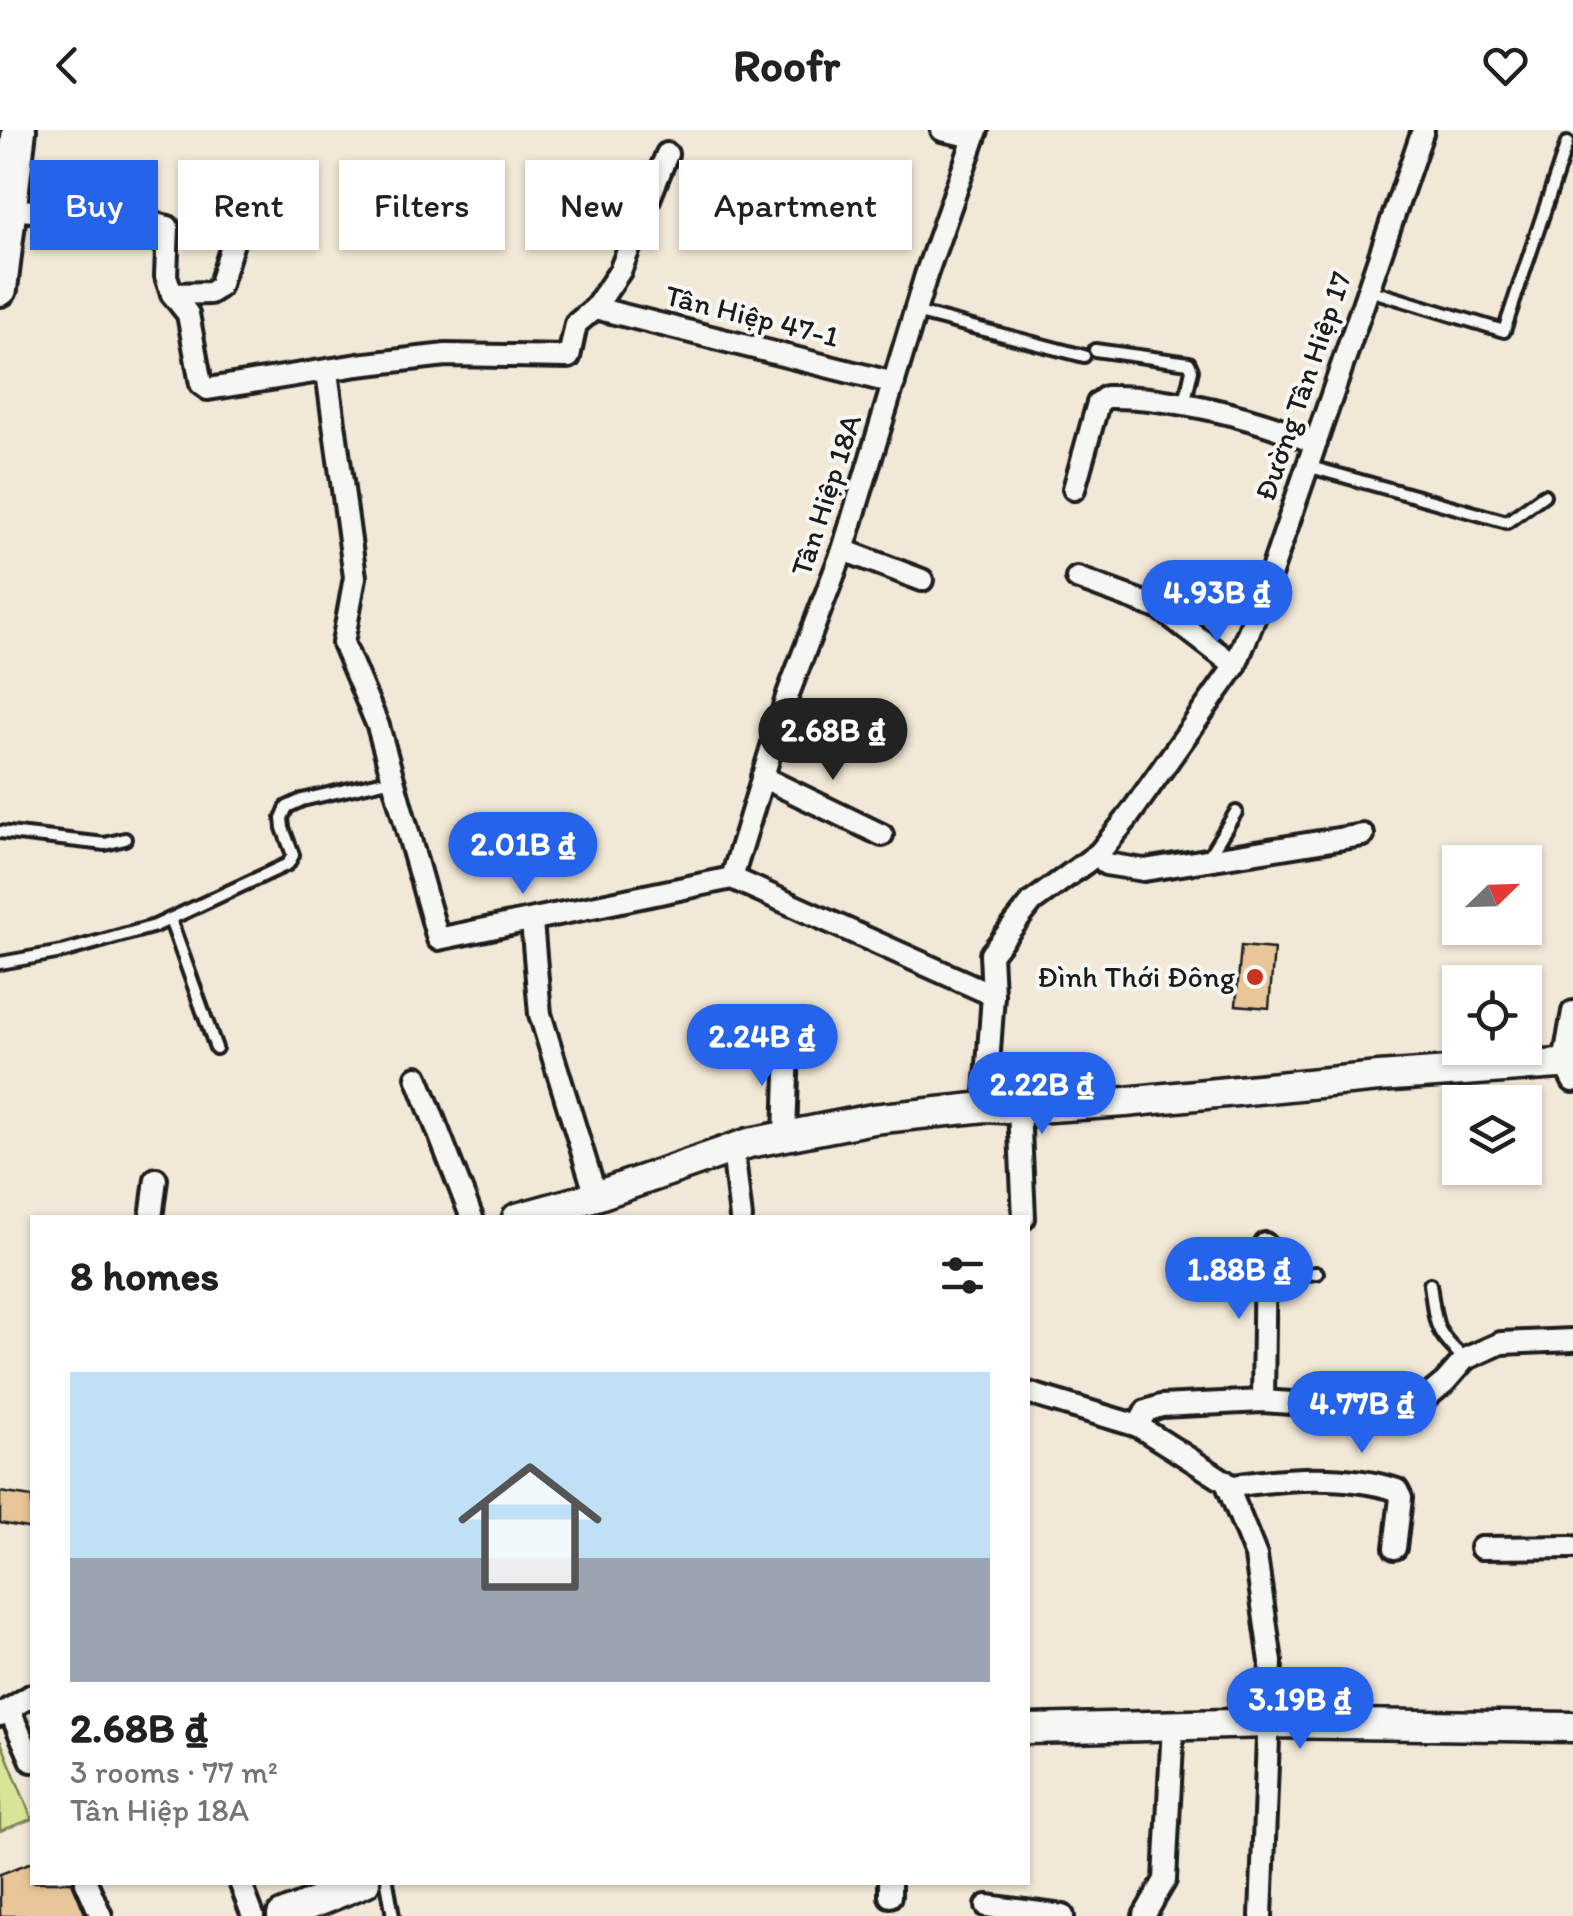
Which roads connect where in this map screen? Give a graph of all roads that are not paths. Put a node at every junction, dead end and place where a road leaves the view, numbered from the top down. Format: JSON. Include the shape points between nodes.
{"nodes":[{"id":1,"x":942,"y":130,"type":"edge"},
{"id":2,"x":1423,"y":130,"type":"edge"},
{"id":3,"x":12,"y":134,"type":"edge"},
{"id":4,"x":975,"y":134,"type":"edge"},
{"id":5,"x":1567,"y":143,"type":"dead end"},
{"id":6,"x":667,"y":154,"type":"dead end"},
{"id":7,"x":11,"y":209,"type":"junction"},
{"id":8,"x":231,"y":250,"type":"edge"},
{"id":9,"x":0,"y":289,"type":"edge"},
{"id":10,"x":1368,"y":290,"type":"junction"},
{"id":11,"x":172,"y":294,"type":"junction"},
{"id":12,"x":595,"y":308,"type":"junction"},
{"id":13,"x":915,"y":312,"type":"junction"},
{"id":14,"x":327,"y":372,"type":"junction"},
{"id":15,"x":894,"y":383,"type":"junction"},
{"id":16,"x":1184,"y":406,"type":"junction"},
{"id":17,"x":1316,"y":443,"type":"junction"},
{"id":18,"x":1308,"y":466,"type":"junction"},
{"id":19,"x":1074,"y":489,"type":"dead end"},
{"id":20,"x":1544,"y":495,"type":"dead end"},
{"id":21,"x":843,"y":550,"type":"junction"},
{"id":22,"x":1076,"y":578,"type":"dead end"},
{"id":23,"x":922,"y":580,"type":"dead end"},
{"id":24,"x":1235,"y":666,"type":"junction"},
{"id":25,"x":762,"y":777,"type":"junction"},
{"id":26,"x":392,"y":779,"type":"junction"},
{"id":27,"x":1236,"y":812,"type":"dead end"},
{"id":28,"x":0,"y":832,"type":"edge"},
{"id":29,"x":882,"y":835,"type":"dead end"},
{"id":30,"x":1363,"y":835,"type":"dead end"},
{"id":31,"x":125,"y":838,"type":"dead end"},
{"id":32,"x":1098,"y":853,"type":"junction"},
{"id":33,"x":1207,"y":860,"type":"junction"},
{"id":34,"x":732,"y":878,"type":"junction"},
{"id":35,"x":170,"y":919,"type":"junction"},
{"id":36,"x":532,"y":921,"type":"junction"},
{"id":37,"x":0,"y":963,"type":"edge"},
{"id":38,"x":993,"y":996,"type":"junction"},
{"id":39,"x":1573,"y":1012,"type":"edge"},
{"id":40,"x":788,"y":1045,"type":"dead end"},
{"id":41,"x":216,"y":1048,"type":"dead end"},
{"id":42,"x":1570,"y":1069,"type":"edge"},
{"id":43,"x":417,"y":1078,"type":"dead end"},
{"id":44,"x":985,"y":1107,"type":"junction"},
{"id":45,"x":1019,"y":1109,"type":"junction"},
{"id":46,"x":785,"y":1135,"type":"junction"},
{"id":47,"x":732,"y":1149,"type":"junction"},
{"id":48,"x":156,"y":1178,"type":"dead end"},
{"id":49,"x":596,"y":1196,"type":"junction"},
{"id":50,"x":552,"y":1213,"type":"edge"},
{"id":51,"x":151,"y":1215,"type":"edge"},
{"id":52,"x":471,"y":1215,"type":"edge"},
{"id":53,"x":740,"y":1215,"type":"edge"},
{"id":54,"x":1024,"y":1215,"type":"edge"},
{"id":55,"x":1266,"y":1244,"type":"dead end"},
{"id":56,"x":1317,"y":1273,"type":"dead end"},
{"id":57,"x":1265,"y":1278,"type":"junction"},
{"id":58,"x":1430,"y":1284,"type":"dead end"},
{"id":59,"x":1573,"y":1340,"type":"edge"},
{"id":60,"x":1464,"y":1359,"type":"junction"},
{"id":61,"x":1030,"y":1394,"type":"edge"},
{"id":62,"x":1264,"y":1401,"type":"junction"},
{"id":63,"x":1138,"y":1426,"type":"junction"},
{"id":64,"x":1228,"y":1487,"type":"junction"},
{"id":65,"x":1573,"y":1547,"type":"edge"},
{"id":66,"x":1395,"y":1548,"type":"dead end"},
{"id":67,"x":1481,"y":1548,"type":"dead end"},
{"id":68,"x":30,"y":1696,"type":"edge"},
{"id":69,"x":4,"y":1712,"type":"edge"},
{"id":70,"x":1270,"y":1723,"type":"junction"},
{"id":71,"x":1173,"y":1725,"type":"junction"},
{"id":72,"x":1573,"y":1727,"type":"edge"},
{"id":73,"x":1030,"y":1729,"type":"edge"},
{"id":74,"x":30,"y":1758,"type":"edge"},
{"id":75,"x":87,"y":1885,"type":"edge"},
{"id":76,"x":241,"y":1885,"type":"edge"},
{"id":77,"x":358,"y":1885,"type":"edge"},
{"id":78,"x":388,"y":1885,"type":"edge"},
{"id":79,"x":986,"y":1906,"type":"dead end"},
{"id":80,"x":102,"y":1916,"type":"edge"},
{"id":81,"x":253,"y":1916,"type":"edge"},
{"id":82,"x":282,"y":1916,"type":"edge"},
{"id":83,"x":393,"y":1916,"type":"edge"},
{"id":84,"x":1062,"y":1916,"type":"edge"},
{"id":85,"x":1144,"y":1916,"type":"edge"},
{"id":86,"x":1260,"y":1916,"type":"edge"}],
"edges":[{"from":1,"to":4,"type":"street"},
{"from":2,"to":10,"type":"street","name":"Đường Tân Hiệp 17"},
{"from":3,"to":7,"type":"main road"},
{"from":4,"to":13,"type":"street","name":"Tân Hiệp 18A"},
{"from":5,"to":10,"type":"lane","via":[[1504,331]]},
{"from":6,"to":12,"type":"street","via":[[620,271]]},
{"from":7,"to":9,"type":"main road"},
{"from":7,"to":11,"type":"street","via":[[168,227]]},
{"from":8,"to":11,"type":"street","via":[[220,287]]},
{"from":10,"to":17,"type":"street","name":"Đường Tân Hiệp 17"},
{"from":11,"to":14,"type":"street","via":[[188,314],[204,388]]},
{"from":12,"to":14,"type":"street","via":[[576,324],[569,357],[446,356]]},
{"from":12,"to":15,"type":"street","name":"Tân Hiệp 47-1"},
{"from":13,"to":15,"type":"street","name":"Tân Hiệp 18A"},
{"from":13,"to":16,"type":"lane","via":[[1090,353],[1189,363]]},
{"from":14,"to":26,"type":"street","via":[[355,576],[343,643]]},
{"from":15,"to":21,"type":"street","name":"Tân Hiệp 18A"},
{"from":16,"to":17,"type":"street","via":[[1275,426]]},
{"from":16,"to":19,"type":"street","via":[[1102,399]]},
{"from":17,"to":18,"type":"street","name":"Đường Tân Hiệp 17"},
{"from":18,"to":20,"type":"lane","via":[[1507,522]]},
{"from":18,"to":24,"type":"street","name":"Đường Tân Hiệp 17"},
{"from":21,"to":23,"type":"street"},
{"from":21,"to":25,"type":"street","name":"Tân Hiệp 18A"},
{"from":22,"to":24,"type":"street","via":[[1161,608]]},
{"from":24,"to":32,"type":"street","name":"Đường Tân Hiệp 17"},
{"from":25,"to":29,"type":"street"},
{"from":25,"to":34,"type":"street","name":"Tân Hiệp 18A"},
{"from":26,"to":35,"type":"lane","via":[[291,804],[282,818],[293,855],[288,864]]},
{"from":26,"to":36,"type":"street","via":[[438,939]]},
{"from":27,"to":33,"type":"lane"},
{"from":28,"to":31,"type":"lane","via":[[104,844]]},
{"from":30,"to":33,"type":"street"},
{"from":32,"to":33,"type":"street","via":[[1106,864],[1144,870]]},
{"from":32,"to":38,"type":"street","name":"Đường Tân Hiệp 17","via":[[1032,902],[991,954]]},
{"from":34,"to":36,"type":"street"},
{"from":34,"to":38,"type":"street"},
{"from":35,"to":37,"type":"lane","via":[[118,938]]},
{"from":35,"to":41,"type":"lane"},
{"from":36,"to":49,"type":"street","via":[[540,1014]]},
{"from":38,"to":44,"type":"street","name":"Đường Tân Hiệp 17"},
{"from":39,"to":42,"type":"street"},
{"from":40,"to":46,"type":"street"},
{"from":42,"to":45,"type":"street"},
{"from":43,"to":52,"type":"street"},
{"from":44,"to":45,"type":"street"},
{"from":44,"to":46,"type":"street"},
{"from":45,"to":54,"type":"street"},
{"from":46,"to":47,"type":"street"},
{"from":47,"to":49,"type":"street"},
{"from":47,"to":53,"type":"street"},
{"from":48,"to":51,"type":"street"},
{"from":49,"to":50,"type":"street"},
{"from":55,"to":57,"type":"street"},
{"from":56,"to":57,"type":"lane"},
{"from":57,"to":62,"type":"street"},
{"from":58,"to":60,"type":"lane","via":[[1441,1336]]},
{"from":59,"to":60,"type":"street","via":[[1502,1343]]},
{"from":60,"to":62,"type":"street","via":[[1417,1405]]},
{"from":61,"to":63,"type":"street"},
{"from":62,"to":63,"type":"street","via":[[1161,1406],[1146,1411]]},
{"from":63,"to":64,"type":"street"},
{"from":64,"to":66,"type":"street","via":[[1344,1480],[1396,1490],[1401,1498]]},
{"from":64,"to":70,"type":"street","via":[[1256,1556],[1271,1662]]},
{"from":65,"to":67,"type":"street"},
{"from":68,"to":69,"type":"street"},
{"from":69,"to":74,"type":"street"},
{"from":70,"to":71,"type":"street"},
{"from":70,"to":72,"type":"street"},
{"from":70,"to":86,"type":"street"},
{"from":71,"to":73,"type":"street"},
{"from":71,"to":85,"type":"street","via":[[1166,1880]]},
{"from":75,"to":80,"type":"street"},
{"from":76,"to":81,"type":"street"},
{"from":77,"to":82,"type":"street"},
{"from":78,"to":83,"type":"lane"},
{"from":79,"to":84,"type":"street"}]}
